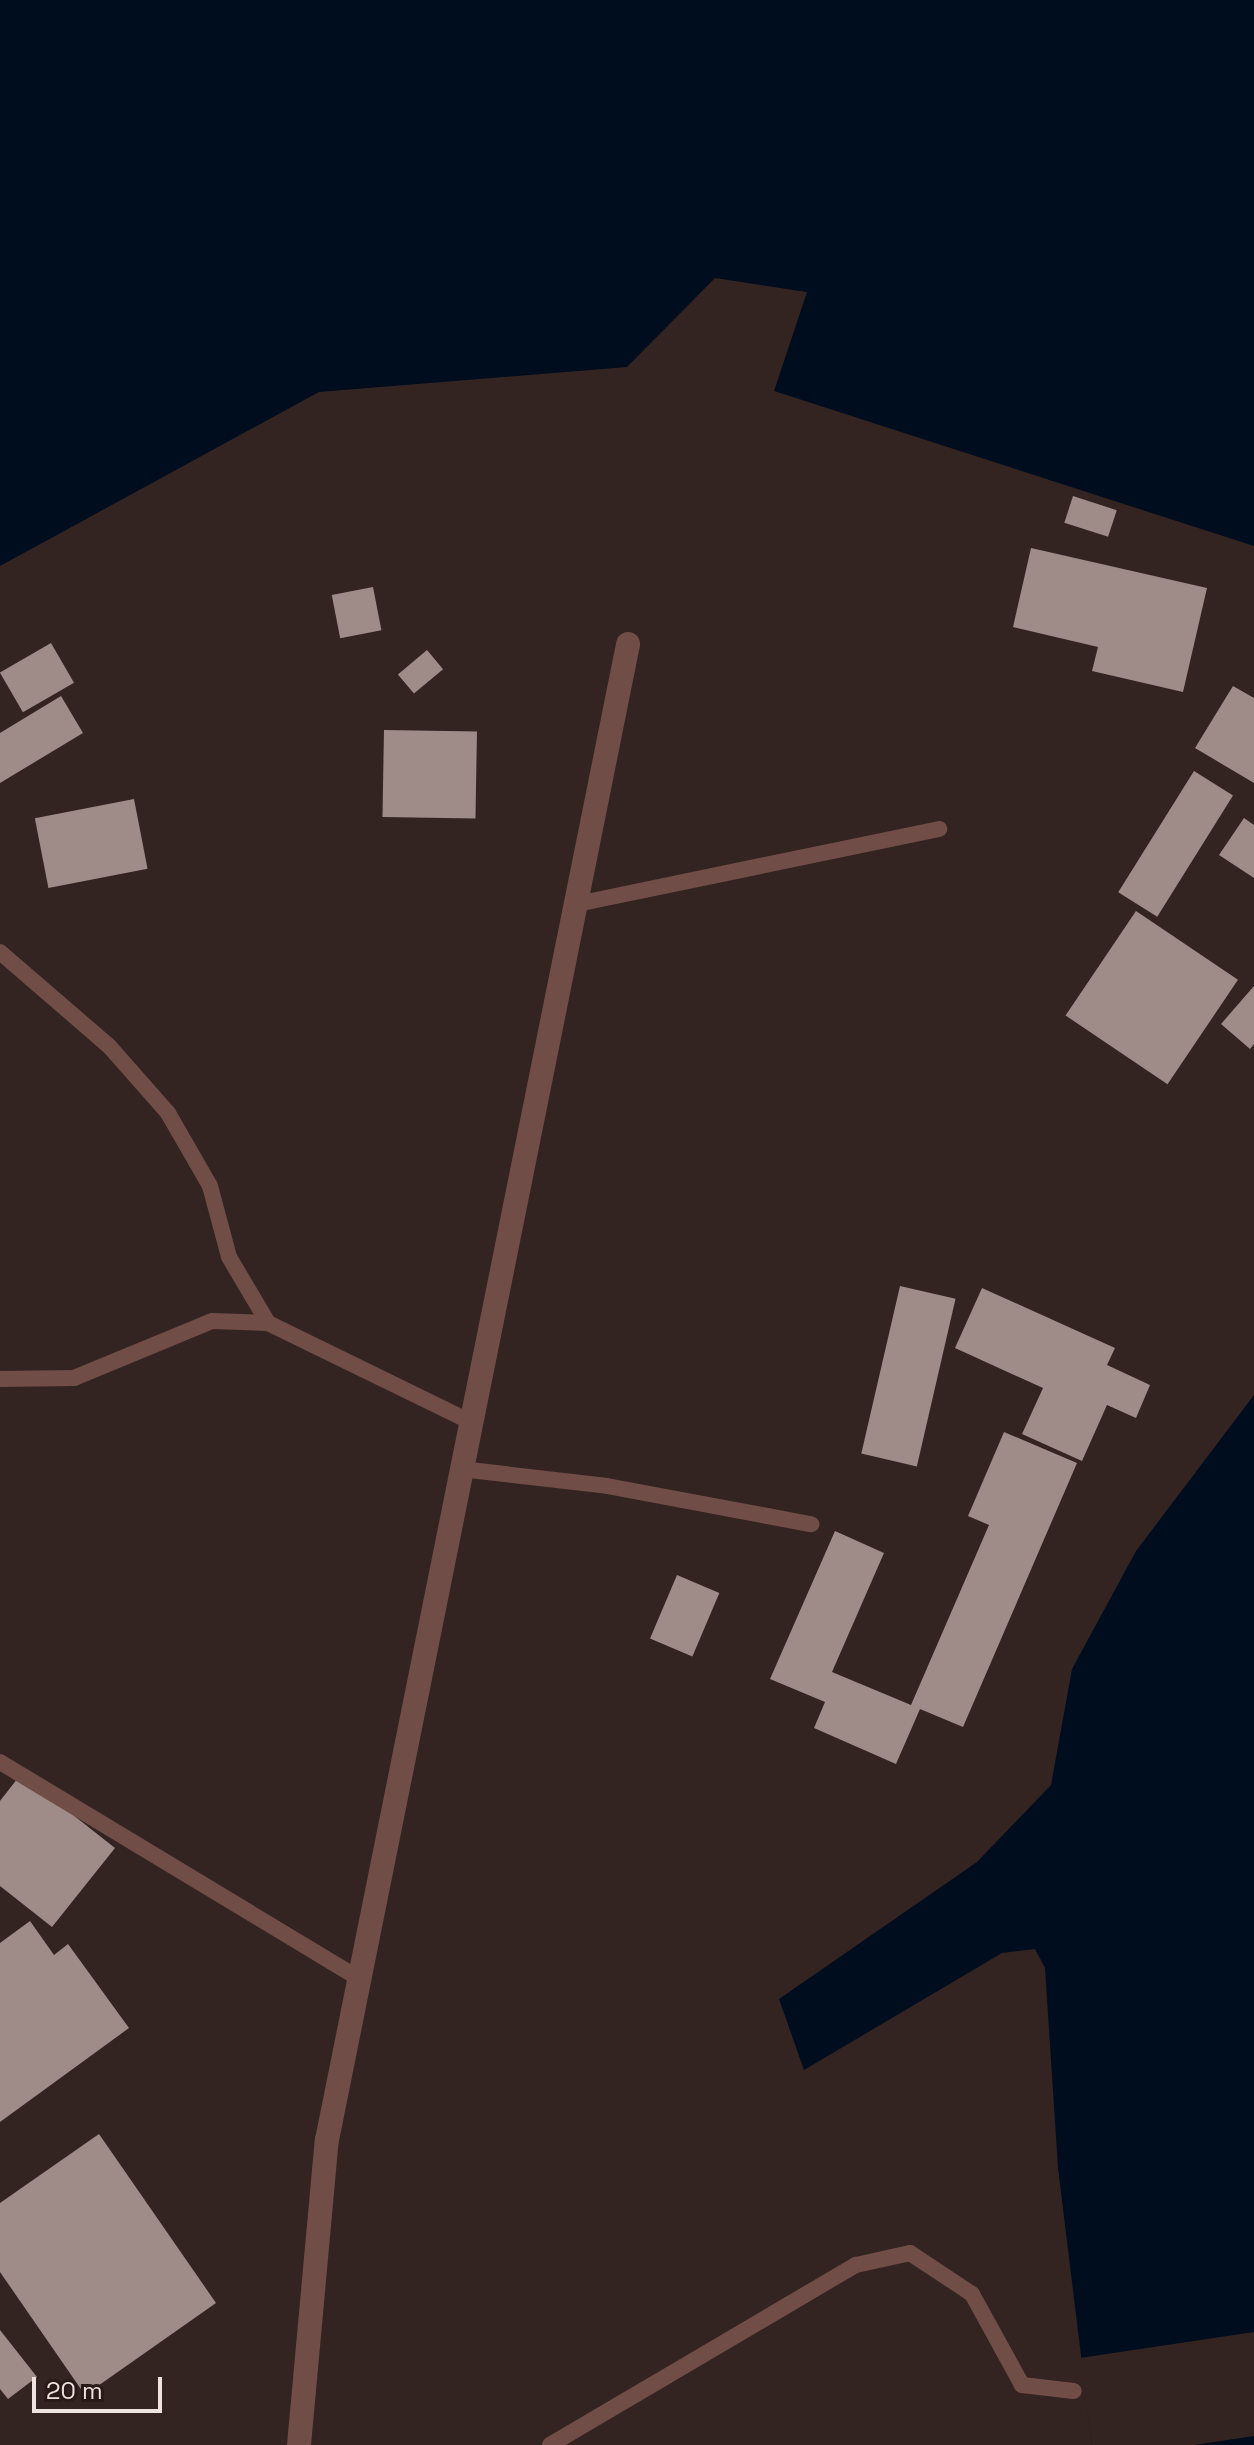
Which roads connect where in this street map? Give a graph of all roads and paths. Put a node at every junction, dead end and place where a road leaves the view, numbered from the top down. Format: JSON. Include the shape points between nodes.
{"nodes":[{"id":1,"x":628,"y":644,"type":"dead end"},
{"id":2,"x":939,"y":829,"type":"dead end"},
{"id":3,"x":577,"y":904,"type":"junction"},
{"id":4,"x":0,"y":952,"type":"edge"},
{"id":5,"x":268,"y":1323,"type":"junction"},
{"id":6,"x":0,"y":1379,"type":"edge"},
{"id":7,"x":471,"y":1422,"type":"junction"},
{"id":8,"x":461,"y":1469,"type":"junction"},
{"id":9,"x":811,"y":1524,"type":"dead end"},
{"id":10,"x":0,"y":1762,"type":"edge"},
{"id":11,"x":357,"y":1977,"type":"junction"},
{"id":12,"x":1074,"y":2391,"type":"dead end"},
{"id":13,"x":299,"y":2445,"type":"edge"},
{"id":14,"x":550,"y":2445,"type":"edge"}],
"edges":[{"from":1,"to":3,"type":"street"},
{"from":2,"to":3,"type":"lane"},
{"from":3,"to":7,"type":"street"},
{"from":4,"to":5,"type":"lane","via":[[109,1046],[168,1113],[210,1186],[229,1257]]},
{"from":5,"to":6,"type":"lane","via":[[212,1321],[74,1378]]},
{"from":5,"to":7,"type":"lane"},
{"from":7,"to":8,"type":"street"},
{"from":8,"to":9,"type":"lane","via":[[607,1486]]},
{"from":8,"to":11,"type":"street"},
{"from":10,"to":11,"type":"lane"},
{"from":11,"to":13,"type":"street","via":[[327,2140]]},
{"from":12,"to":14,"type":"lane","via":[[1022,2385],[972,2294],[910,2253],[856,2265]]}]}
